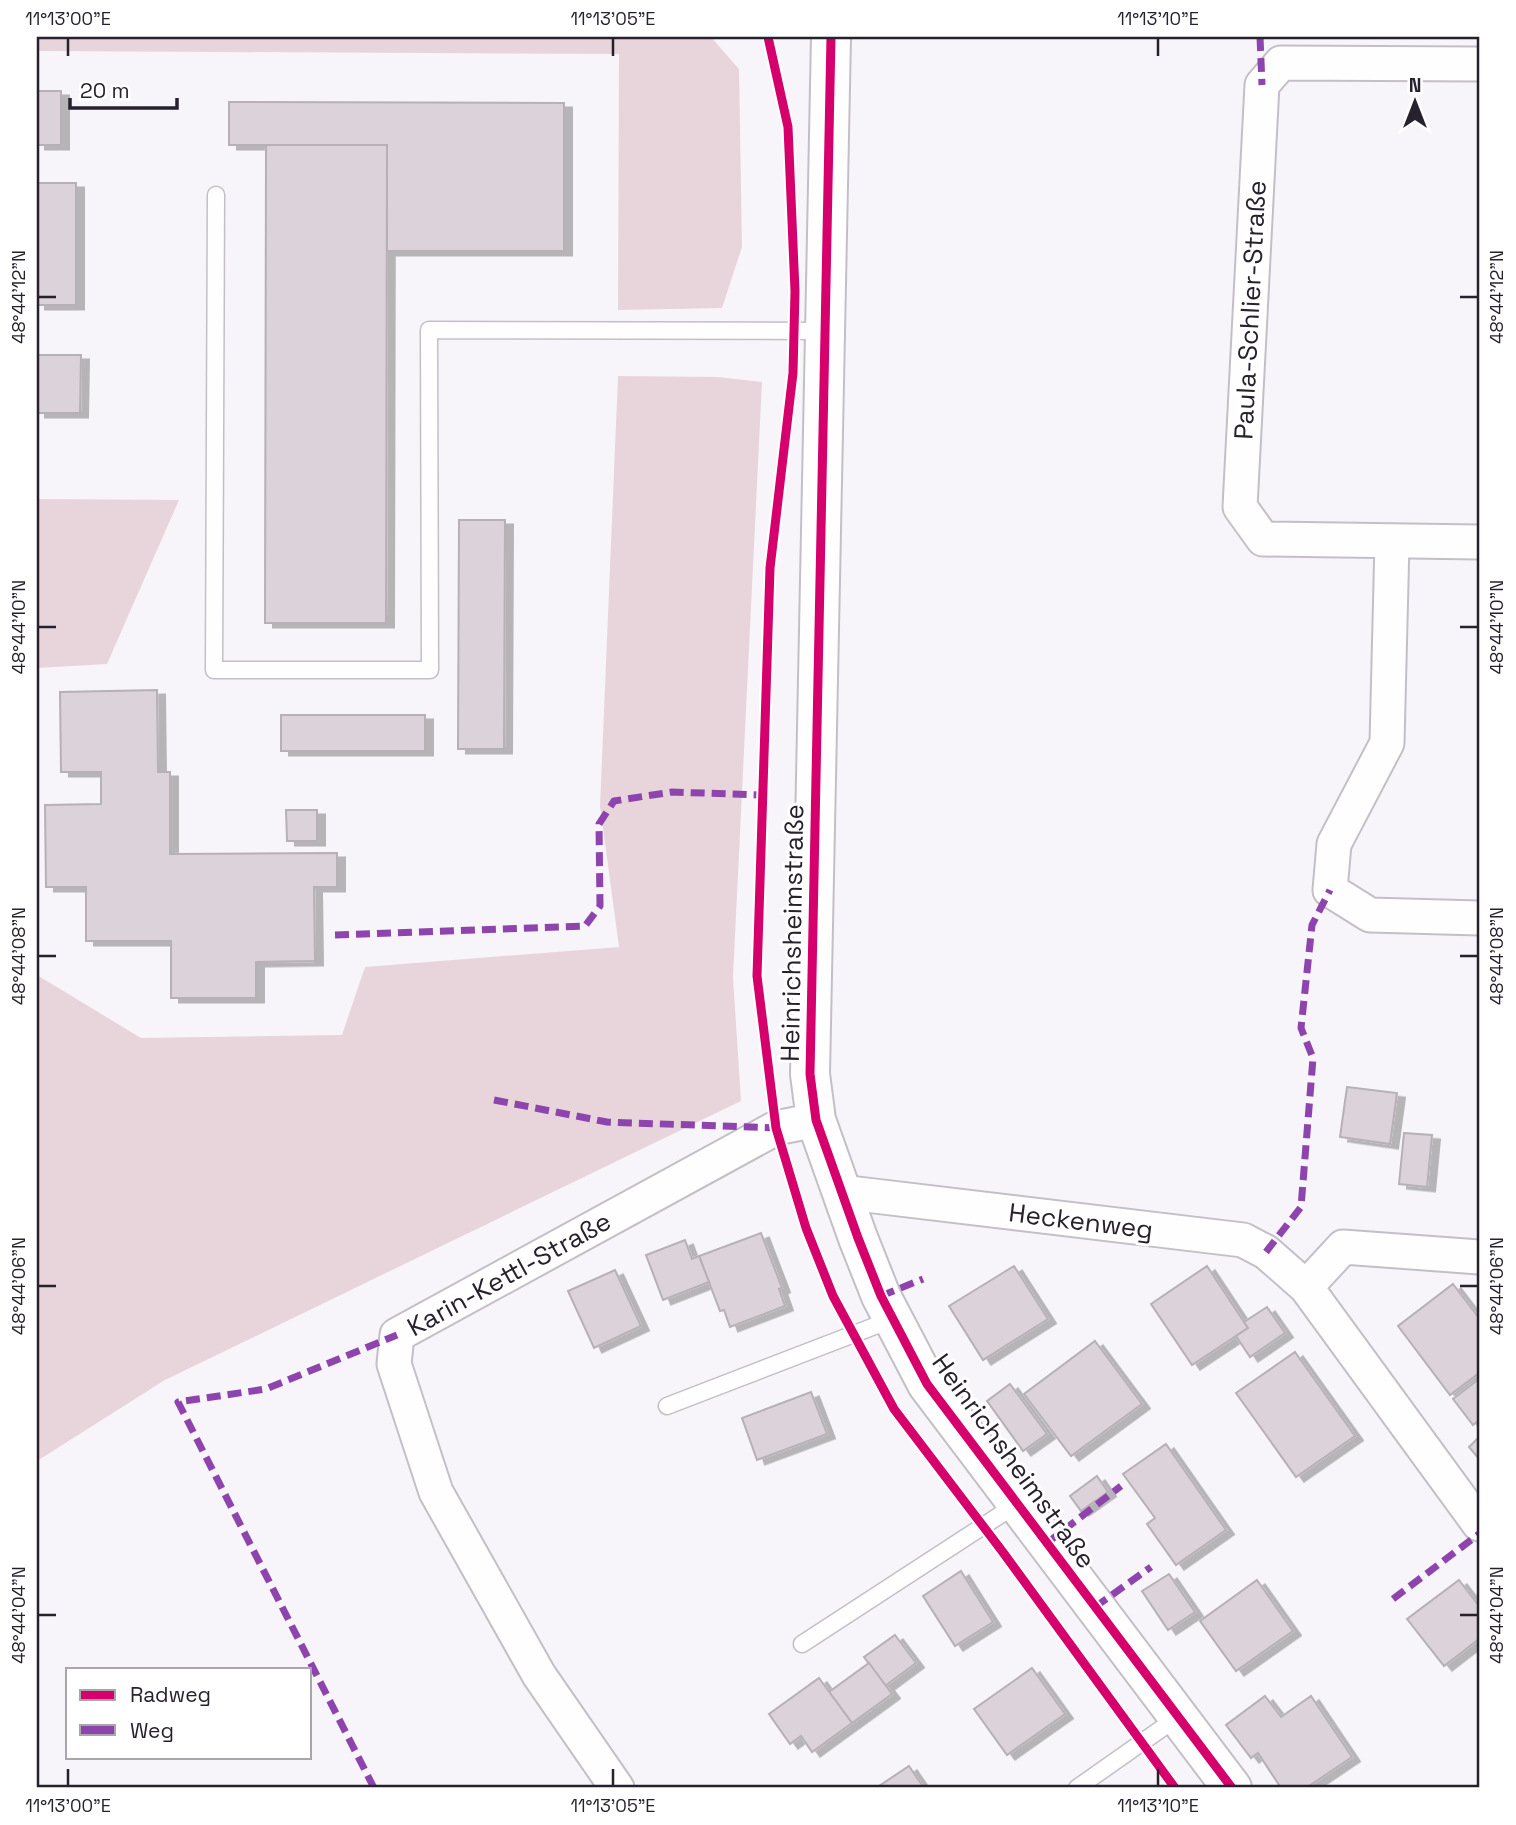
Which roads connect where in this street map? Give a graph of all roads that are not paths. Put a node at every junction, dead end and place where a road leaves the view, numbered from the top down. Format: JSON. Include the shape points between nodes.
{"nodes":[{"id":1,"x":831,"y":37,"type":"edge"},
{"id":2,"x":1479,"y":64,"type":"edge"},
{"id":3,"x":216,"y":195,"type":"dead end"},
{"id":4,"x":825,"y":331,"type":"junction"},
{"id":5,"x":1392,"y":542,"type":"junction"},
{"id":6,"x":1479,"y":542,"type":"edge"},
{"id":7,"x":1479,"y":918,"type":"edge"},
{"id":8,"x":816,"y":1120,"type":"junction"},
{"id":9,"x":841,"y":1192,"type":"junction"},
{"id":10,"x":1479,"y":1257,"type":"edge"},
{"id":11,"x":1306,"y":1287,"type":"junction"},
{"id":12,"x":894,"y":1319,"type":"junction"},
{"id":13,"x":667,"y":1406,"type":"dead end"},
{"id":14,"x":1017,"y":1504,"type":"junction"},
{"id":15,"x":1479,"y":1524,"type":"edge"},
{"id":16,"x":802,"y":1644,"type":"dead end"},
{"id":17,"x":1178,"y":1717,"type":"junction"},
{"id":18,"x":617,"y":1788,"type":"edge"},
{"id":19,"x":1077,"y":1788,"type":"edge"},
{"id":20,"x":1232,"y":1788,"type":"edge"}],
"edges":[{"from":1,"to":4,"type":"street","name":"Heinrichsheimstraße"},
{"from":2,"to":5,"type":"street","name":"Paula-Schlier-Straße","via":[[1281,63],[1262,85],[1240,506],[1263,539]]},
{"from":3,"to":4,"type":"lane","via":[[214,670],[430,670],[429,330]]},
{"from":4,"to":8,"type":"street","name":"Heinrichsheimstraße","via":[[810,1074]]},
{"from":5,"to":6,"type":"street","name":"Paula-Schlier-Straße"},
{"from":5,"to":7,"type":"street","via":[[1387,743],[1335,844],[1330,890],[1370,915]]},
{"from":8,"to":9,"type":"street","name":"Heinrichsheimstraße"},
{"from":8,"to":18,"type":"street","name":"Karin-Kettl-Straße","via":[[776,1128],[397,1335],[394,1364],[436,1492],[539,1675]]},
{"from":9,"to":11,"type":"street","name":"Heckenweg","via":[[1244,1240],[1266,1252]]},
{"from":9,"to":12,"type":"street","name":"Heinrichsheimstraße"},
{"from":10,"to":11,"type":"street","via":[[1343,1247]]},
{"from":11,"to":15,"type":"street","name":"Heckenweg"},
{"from":12,"to":13,"type":"lane"},
{"from":12,"to":14,"type":"street","name":"Heinrichsheimstraße","via":[[927,1384]]},
{"from":14,"to":16,"type":"lane"},
{"from":14,"to":17,"type":"street","name":"Heinrichsheimstraße"},
{"from":17,"to":19,"type":"lane"},
{"from":17,"to":20,"type":"street","name":"Heinrichsheimstraße"}]}
